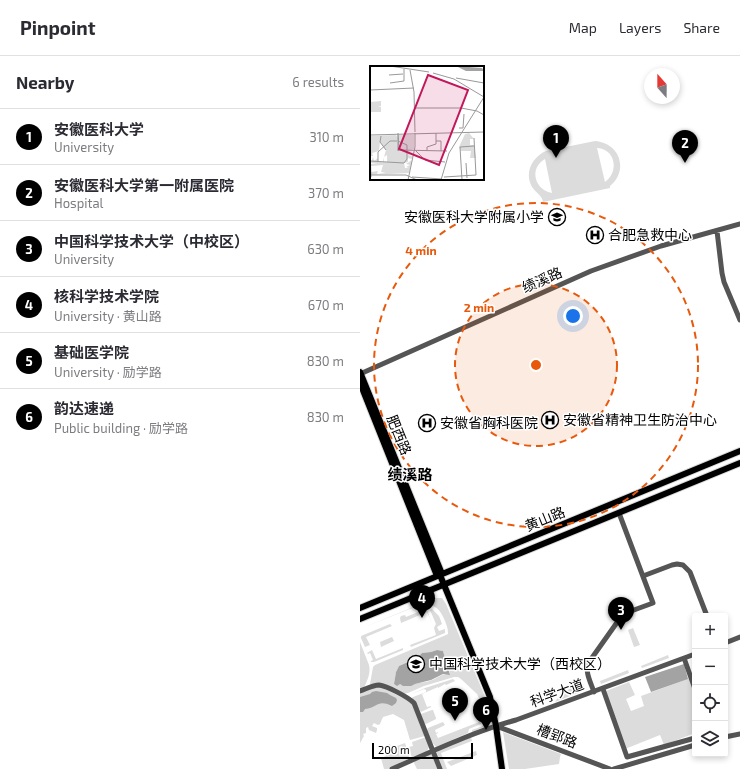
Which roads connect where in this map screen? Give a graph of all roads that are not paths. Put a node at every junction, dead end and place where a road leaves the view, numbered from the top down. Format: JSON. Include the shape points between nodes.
{"nodes":[{"id":1,"x":740,"y":224,"type":"edge"},
{"id":2,"x":717,"y":231,"type":"junction"},
{"id":3,"x":740,"y":320,"type":"edge"},
{"id":4,"x":360,"y":373,"type":"edge"},
{"id":5,"x":360,"y":383,"type":"edge"},
{"id":6,"x":740,"y":451,"type":"edge"},
{"id":7,"x":740,"y":463,"type":"edge"},
{"id":8,"x":619,"y":513,"type":"junction"},
{"id":9,"x":440,"y":575,"type":"junction"},
{"id":10,"x":643,"y":576,"type":"junction"},
{"id":11,"x":444,"y":585,"type":"junction"},
{"id":12,"x":360,"y":608,"type":"edge"},
{"id":13,"x":705,"y":613,"type":"edge"},
{"id":14,"x":360,"y":619,"type":"edge"},
{"id":15,"x":740,"y":637,"type":"edge"},
{"id":16,"x":728,"y":642,"type":"edge"},
{"id":17,"x":692,"y":655,"type":"edge"},
{"id":18,"x":684,"y":658,"type":"junction"},
{"id":19,"x":694,"y":685,"type":"edge"},
{"id":20,"x":603,"y":689,"type":"junction"},
{"id":21,"x":360,"y":691,"type":"edge"},
{"id":22,"x":594,"y":692,"type":"junction"},
{"id":23,"x":496,"y":726,"type":"junction"},
{"id":24,"x":740,"y":734,"type":"edge"},
{"id":25,"x":728,"y":736,"type":"edge"},
{"id":26,"x":692,"y":739,"type":"edge"},
{"id":27,"x":692,"y":746,"type":"edge"},
{"id":28,"x":433,"y":751,"type":"junction"},
{"id":29,"x":392,"y":769,"type":"edge"},
{"id":30,"x":440,"y":769,"type":"edge"},
{"id":31,"x":502,"y":769,"type":"edge"},
{"id":32,"x":610,"y":769,"type":"edge"},
{"id":33,"x":614,"y":769,"type":"edge"}],
"edges":[{"from":1,"to":2,"type":"street","name":"绩溪路"},
{"from":2,"to":3,"type":"street","via":[[724,282]]},
{"from":2,"to":4,"type":"street","name":"绩溪路","via":[[661,246],[591,271]]},
{"from":4,"to":9,"type":"main road","name":"肥西路"},
{"from":5,"to":9,"type":"main road","name":"肥西路"},
{"from":6,"to":9,"type":"main road","name":"黄山路"},
{"from":7,"to":8,"type":"main road","name":"黄山路"},
{"from":8,"to":10,"type":"street"},
{"from":8,"to":11,"type":"main road","name":"黄山路"},
{"from":9,"to":11,"type":"main road","name":"肥西路"},
{"from":9,"to":12,"type":"main road","name":"黄山路"},
{"from":10,"to":13,"type":"street","via":[[672,565],[683,565],[690,572]]},
{"from":10,"to":22,"type":"street","via":[[653,603],[623,614],[587,665]]},
{"from":11,"to":14,"type":"main road","name":"黄山路"},
{"from":11,"to":23,"type":"main road","name":"肥西路","via":[[489,694]]},
{"from":15,"to":16,"type":"street"},
{"from":17,"to":18,"type":"street","name":"科学大道"},
{"from":18,"to":19,"type":"street"},
{"from":18,"to":20,"type":"street","name":"科学大道"},
{"from":20,"to":22,"type":"street","name":"科学大道"},
{"from":20,"to":26,"type":"street","via":[[627,757]]},
{"from":21,"to":28,"type":"street","via":[[380,685],[410,699],[414,703]]},
{"from":22,"to":23,"type":"street","name":"科学大道"},
{"from":23,"to":28,"type":"street","name":"科学大道"},
{"from":23,"to":31,"type":"main road","name":"肥西路"},
{"from":23,"to":32,"type":"street","name":"槽郢路"},
{"from":24,"to":25,"type":"street"},
{"from":27,"to":33,"type":"street"},
{"from":28,"to":29,"type":"street","name":"科学大道"},
{"from":28,"to":30,"type":"street"}]}
